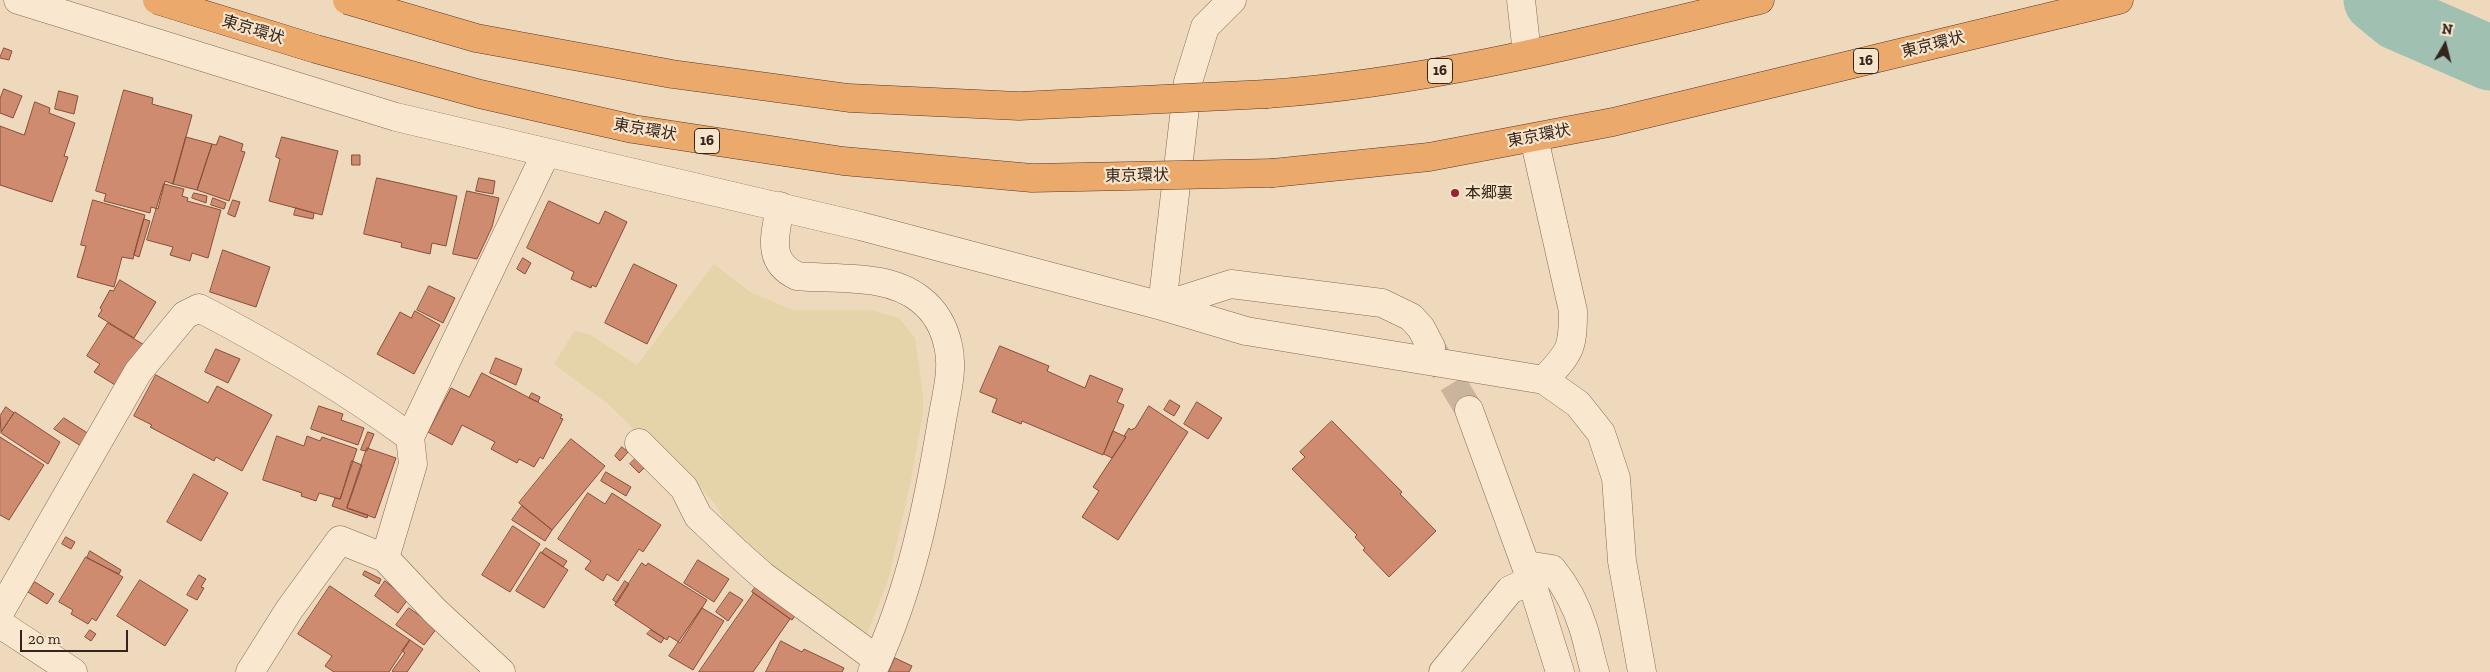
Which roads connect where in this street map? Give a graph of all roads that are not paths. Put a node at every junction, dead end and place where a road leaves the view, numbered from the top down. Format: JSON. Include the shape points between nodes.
{"nodes":[{"id":1,"x":18,"y":0,"type":"edge"},
{"id":2,"x":157,"y":0,"type":"edge"},
{"id":3,"x":347,"y":0,"type":"edge"},
{"id":4,"x":1232,"y":0,"type":"edge"},
{"id":5,"x":1521,"y":0,"type":"edge"},
{"id":6,"x":1760,"y":0,"type":"edge"},
{"id":7,"x":2119,"y":0,"type":"edge"},
{"id":8,"x":1527,"y":54,"type":"junction"},
{"id":9,"x":1534,"y":138,"type":"junction"},
{"id":10,"x":546,"y":153,"type":"junction"},
{"id":11,"x":780,"y":206,"type":"junction"},
{"id":12,"x":1162,"y":306,"type":"junction"},
{"id":13,"x":1431,"y":347,"type":"tunnel mouth"},
{"id":14,"x":1544,"y":380,"type":"junction"},
{"id":15,"x":1469,"y":410,"type":"tunnel mouth"},
{"id":16,"x":410,"y":436,"type":"junction"},
{"id":17,"x":639,"y":443,"type":"dead end"},
{"id":18,"x":385,"y":558,"type":"junction"},
{"id":19,"x":1528,"y":573,"type":"junction"},
{"id":20,"x":0,"y":612,"type":"edge"},
{"id":21,"x":0,"y":624,"type":"edge"},
{"id":22,"x":875,"y":666,"type":"edge"},
{"id":23,"x":73,"y":672,"type":"edge"},
{"id":24,"x":250,"y":672,"type":"edge"},
{"id":25,"x":501,"y":672,"type":"edge"},
{"id":26,"x":1443,"y":672,"type":"edge"},
{"id":27,"x":1560,"y":672,"type":"edge"},
{"id":28,"x":1595,"y":672,"type":"edge"},
{"id":29,"x":1642,"y":672,"type":"edge"}],
"edges":[{"from":1,"to":10,"type":"street","via":[[396,117]]},
{"from":2,"to":9,"type":"highway","name":"東京環状","number":"16","bridge":true,"via":[[316,49],[480,94],[642,131],[843,161],[1032,178],[1273,173],[1429,157]]},
{"from":3,"to":8,"type":"highway","number":"16","bridge":true,"via":[[476,38],[672,74],[849,98],[1019,106],[1329,90]]},
{"from":4,"to":12,"type":"street","via":[[1205,27],[1188,82]]},
{"from":5,"to":8,"type":"street"},
{"from":6,"to":8,"type":"highway","number":"16"},
{"from":7,"to":9,"type":"highway","name":"東京環状","number":"16","via":[[1613,122]]},
{"from":9,"to":14,"type":"street","via":[[1573,311],[1573,338],[1569,349]]},
{"from":10,"to":11,"type":"street"},
{"from":10,"to":16,"type":"street"},
{"from":11,"to":12,"type":"street"},
{"from":11,"to":22,"type":"street","via":[[775,253],[785,270],[797,276],[879,282],[908,291],[932,310],[948,345],[948,380],[929,490],[909,572]]},
{"from":12,"to":13,"type":"street","via":[[1231,284],[1382,303],[1411,317]]},
{"from":12,"to":14,"type":"street","via":[[1246,331]]},
{"from":14,"to":29,"type":"street","via":[[1578,404],[1601,433],[1616,478],[1622,560]]},
{"from":15,"to":19,"type":"street"},
{"from":16,"to":18,"type":"street","via":[[413,464]]},
{"from":16,"to":20,"type":"street","via":[[262,341],[199,308],[185,315],[138,372]]},
{"from":17,"to":22,"type":"street","via":[[684,488],[698,516],[735,551]]},
{"from":18,"to":24,"type":"street","via":[[340,540],[289,610]]},
{"from":18,"to":25,"type":"street","via":[[434,611]]},
{"from":19,"to":26,"type":"street","via":[[1510,590]]},
{"from":19,"to":27,"type":"street"},
{"from":19,"to":28,"type":"street","via":[[1552,569],[1567,587],[1584,627],[1588,654]]},
{"from":21,"to":23,"type":"street"}]}
